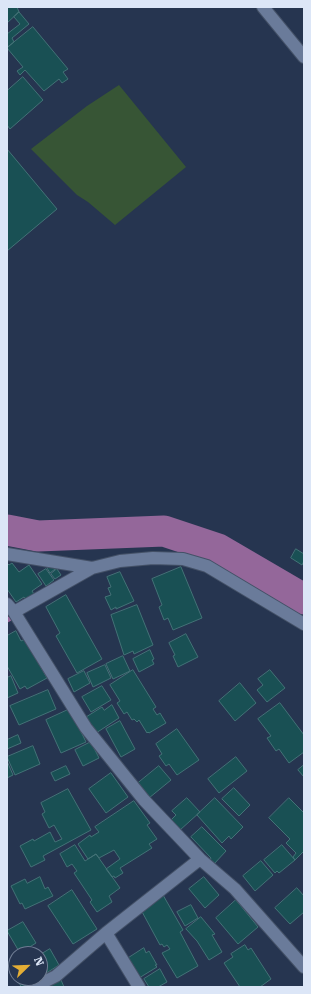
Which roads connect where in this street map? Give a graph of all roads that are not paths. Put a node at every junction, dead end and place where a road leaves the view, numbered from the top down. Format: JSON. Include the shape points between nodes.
{"nodes":[{"id":1,"x":263,"y":7,"type":"edge"},
{"id":2,"x":304,"y":57,"type":"edge"},
{"id":3,"x":7,"y":554,"type":"edge"},
{"id":4,"x":92,"y":568,"type":"junction"},
{"id":5,"x":10,"y":608,"type":"edge"},
{"id":6,"x":304,"y":624,"type":"edge"},
{"id":7,"x":200,"y":859,"type":"junction"},
{"id":8,"x":106,"y":933,"type":"junction"},
{"id":9,"x":304,"y":967,"type":"edge"},
{"id":10,"x":34,"y":987,"type":"edge"},
{"id":11,"x":139,"y":987,"type":"edge"}],
"edges":[{"from":1,"to":2,"type":"street"},
{"from":3,"to":4,"type":"street"},
{"from":4,"to":5,"type":"street"},
{"from":4,"to":6,"type":"street","via":[[120,561],[183,559],[207,566]]},
{"from":5,"to":7,"type":"street","via":[[86,728],[144,800]]},
{"from":7,"to":8,"type":"street"},
{"from":7,"to":9,"type":"street","via":[[235,889]]},
{"from":8,"to":10,"type":"street","via":[[56,976]]},
{"from":8,"to":11,"type":"street"}]}
